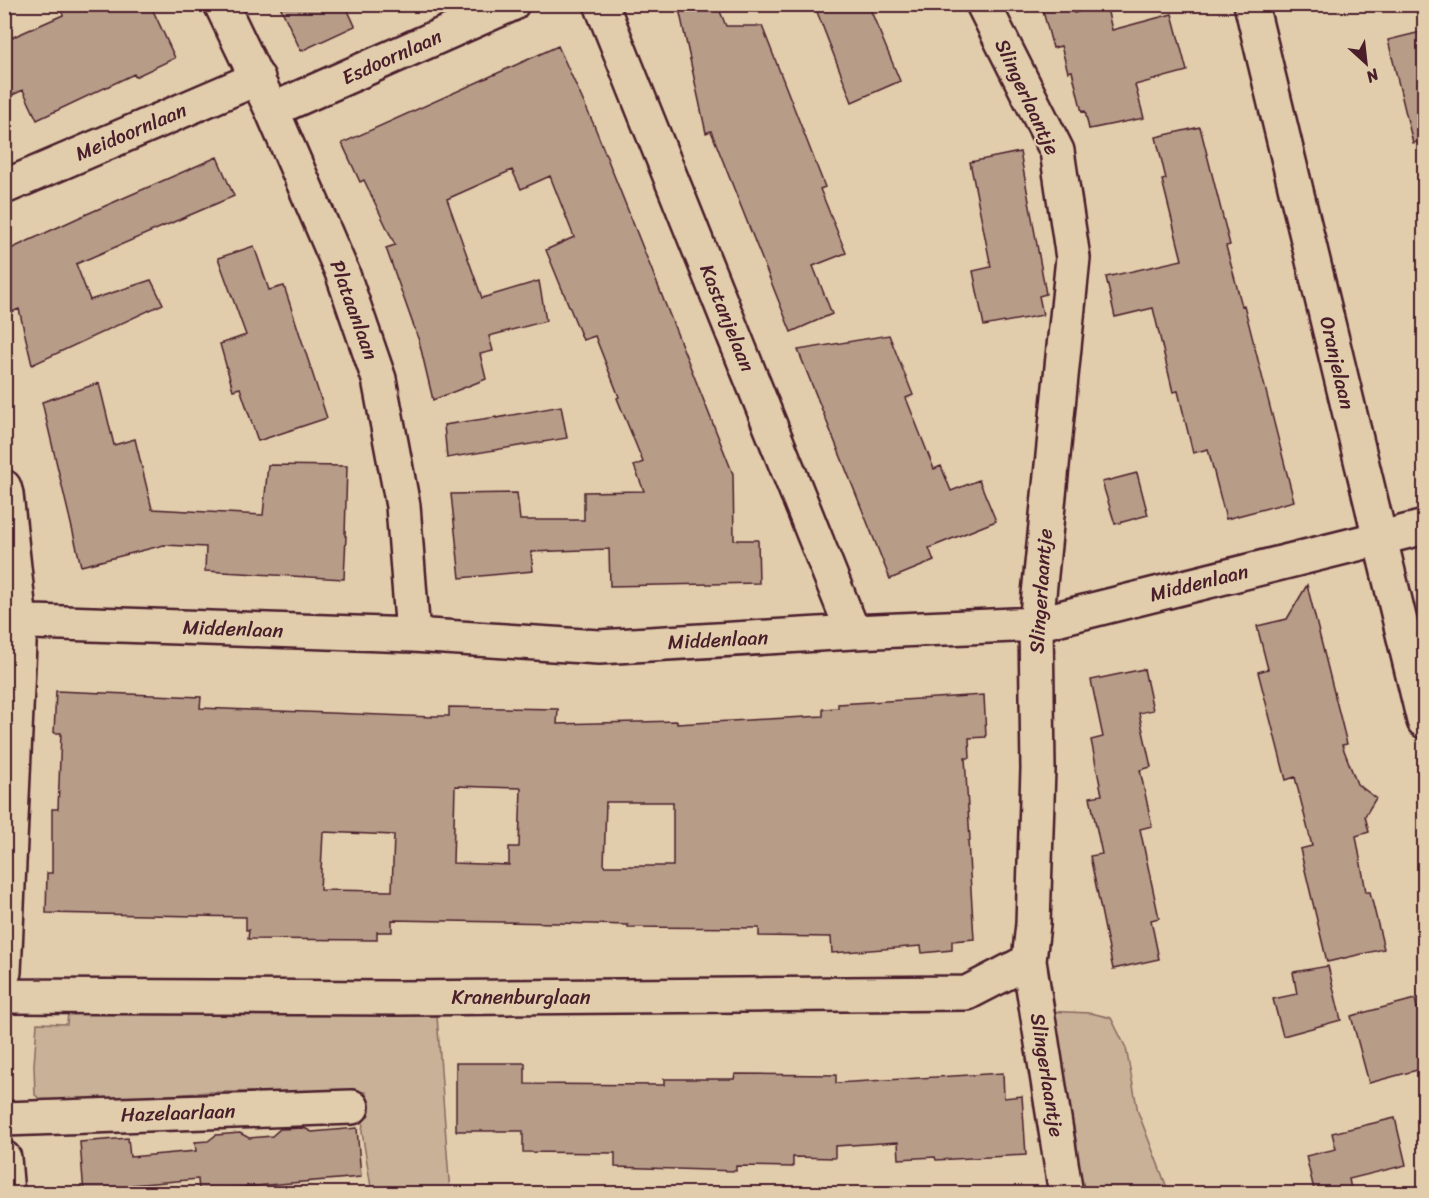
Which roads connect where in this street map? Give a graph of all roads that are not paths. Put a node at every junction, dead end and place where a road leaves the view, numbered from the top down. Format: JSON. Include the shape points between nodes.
{"nodes":[{"id":1,"x":221,"y":4,"type":"edge"},
{"id":2,"x":512,"y":4,"type":"edge"},
{"id":3,"x":601,"y":4,"type":"edge"},
{"id":4,"x":983,"y":4,"type":"edge"},
{"id":5,"x":1251,"y":4,"type":"edge"},
{"id":6,"x":258,"y":78,"type":"junction"},
{"id":7,"x":272,"y":110,"type":"junction"},
{"id":8,"x":4,"y":187,"type":"edge"},
{"id":9,"x":4,"y":487,"type":"edge"},
{"id":10,"x":1421,"y":528,"type":"dead end"},
{"id":11,"x":1379,"y":538,"type":"junction"},
{"id":12,"x":12,"y":621,"type":"edge"},
{"id":13,"x":1036,"y":624,"type":"junction"},
{"id":14,"x":853,"y":632,"type":"junction"},
{"id":15,"x":413,"y":635,"type":"junction"},
{"id":16,"x":1425,"y":721,"type":"edge"},
{"id":17,"x":1029,"y":961,"type":"junction"},
{"id":18,"x":4,"y":972,"type":"edge"},
{"id":19,"x":4,"y":996,"type":"edge"},
{"id":20,"x":352,"y":1107,"type":"dead end"},
{"id":21,"x":4,"y":1119,"type":"edge"},
{"id":22,"x":4,"y":1158,"type":"edge"},
{"id":23,"x":7,"y":1194,"type":"edge"},
{"id":24,"x":1066,"y":1194,"type":"edge"}],
"edges":[{"from":1,"to":6,"type":"street","name":"Plataanlaan"},
{"from":2,"to":7,"type":"street","name":"Esdoornlaan"},
{"from":3,"to":14,"type":"street","name":"Kastanjelaan"},
{"from":4,"to":13,"type":"street","name":"Slingerlaantje","via":[[1057,151],[1073,258]]},
{"from":5,"to":11,"type":"street","name":"Oranjelaan"},
{"from":6,"to":7,"type":"street","name":"Plataanlaan"},
{"from":6,"to":8,"type":"street","name":"Meidoornlaan"},
{"from":7,"to":15,"type":"street","name":"Plataanlaan","via":[[342,273],[379,379],[403,506]]},
{"from":9,"to":12,"type":"street"},
{"from":10,"to":11,"type":"street","name":"Middenlaan"},
{"from":11,"to":13,"type":"street","name":"Middenlaan"},
{"from":11,"to":16,"type":"street","name":"Oranjelaan"},
{"from":12,"to":15,"type":"street","name":"Middenlaan"},
{"from":12,"to":18,"type":"street"},
{"from":13,"to":14,"type":"street","name":"Middenlaan"},
{"from":13,"to":17,"type":"street","name":"Slingerlaantje","via":[[1038,769]]},
{"from":14,"to":15,"type":"street","name":"Middenlaan","via":[[599,647]]},
{"from":17,"to":19,"type":"street","name":"Kranenburglaan","via":[[967,993],[398,998]]},
{"from":17,"to":24,"type":"street","name":"Slingerlaantje"},
{"from":20,"to":21,"type":"street","name":"Hazelaarlaan"},
{"from":22,"to":23,"type":"street"}]}
